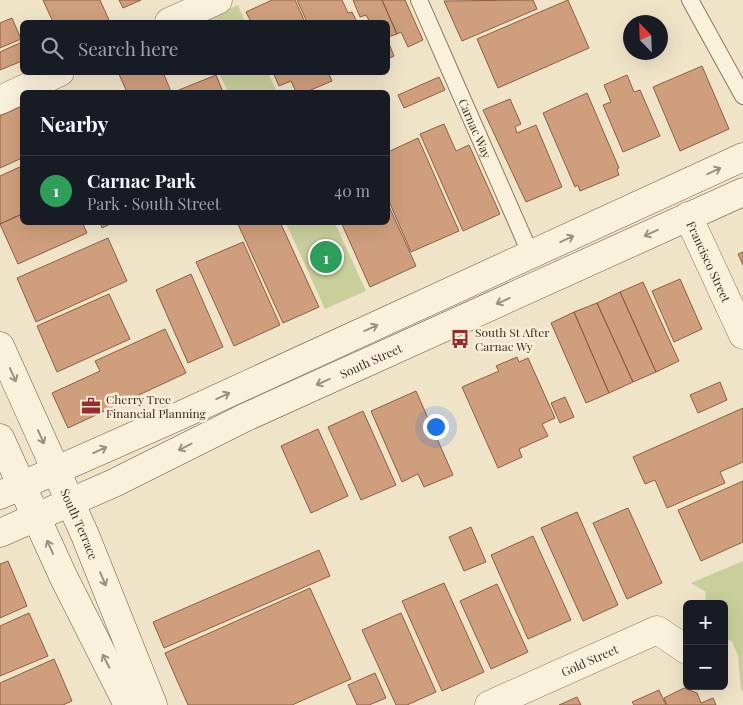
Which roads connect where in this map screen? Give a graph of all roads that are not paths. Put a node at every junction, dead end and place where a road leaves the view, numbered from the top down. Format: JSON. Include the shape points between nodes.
{"nodes":[{"id":1,"x":218,"y":0,"type":"edge"},
{"id":2,"x":419,"y":0,"type":"edge"},
{"id":3,"x":690,"y":0,"type":"edge"},
{"id":4,"x":173,"y":20,"type":"edge"},
{"id":5,"x":54,"y":75,"type":"edge"},
{"id":6,"x":21,"y":90,"type":"edge"},
{"id":7,"x":20,"y":91,"type":"edge"},
{"id":8,"x":743,"y":96,"type":"edge"},
{"id":9,"x":0,"y":100,"type":"edge"},
{"id":10,"x":743,"y":158,"type":"edge"},
{"id":11,"x":743,"y":192,"type":"edge"},
{"id":12,"x":688,"y":216,"type":"junction"},
{"id":13,"x":531,"y":256,"type":"junction"},
{"id":14,"x":743,"y":335,"type":"edge"},
{"id":15,"x":0,"y":346,"type":"edge"},
{"id":16,"x":0,"y":438,"type":"edge"},
{"id":17,"x":56,"y":470,"type":"junction"},
{"id":18,"x":11,"y":490,"type":"edge"},
{"id":19,"x":70,"y":502,"type":"junction"},
{"id":20,"x":36,"y":517,"type":"junction"},
{"id":21,"x":0,"y":533,"type":"edge"},
{"id":22,"x":683,"y":647,"type":"edge"},
{"id":23,"x":128,"y":705,"type":"edge"},
{"id":24,"x":153,"y":705,"type":"edge"},
{"id":25,"x":488,"y":705,"type":"edge"}],
"edges":[{"from":1,"to":4,"type":"main road"},
{"from":2,"to":13,"type":"lane","name":"Carnac Way"},
{"from":3,"to":8,"type":"lane"},
{"from":5,"to":6,"type":"main road"},
{"from":7,"to":9,"type":"main road"},
{"from":13,"to":10,"type":"main road","one_way":true},
{"from":11,"to":12,"type":"main road","name":"South Street"},
{"from":12,"to":14,"type":"main road","name":"Francisco Street"},
{"from":12,"to":19,"type":"main road","name":"South Street","one_way":true,"via":[[244,418]]},
{"from":17,"to":13,"type":"main road","one_way":true},
{"from":15,"to":17,"type":"main road","name":"South Terrace","one_way":true},
{"from":16,"to":18,"type":"main road"},
{"from":17,"to":18,"type":"main road"},
{"from":17,"to":19,"type":"main road","name":"South Terrace"},
{"from":18,"to":20,"type":"main road"},
{"from":19,"to":20,"type":"main road","name":"South Street"},
{"from":19,"to":24,"type":"main road","name":"South Terrace","one_way":true},
{"from":20,"to":21,"type":"main road","name":"South Street"},
{"from":23,"to":20,"type":"main road","one_way":true},
{"from":22,"to":25,"type":"main road","name":"Gold Street","via":[[657,630]]}]}
